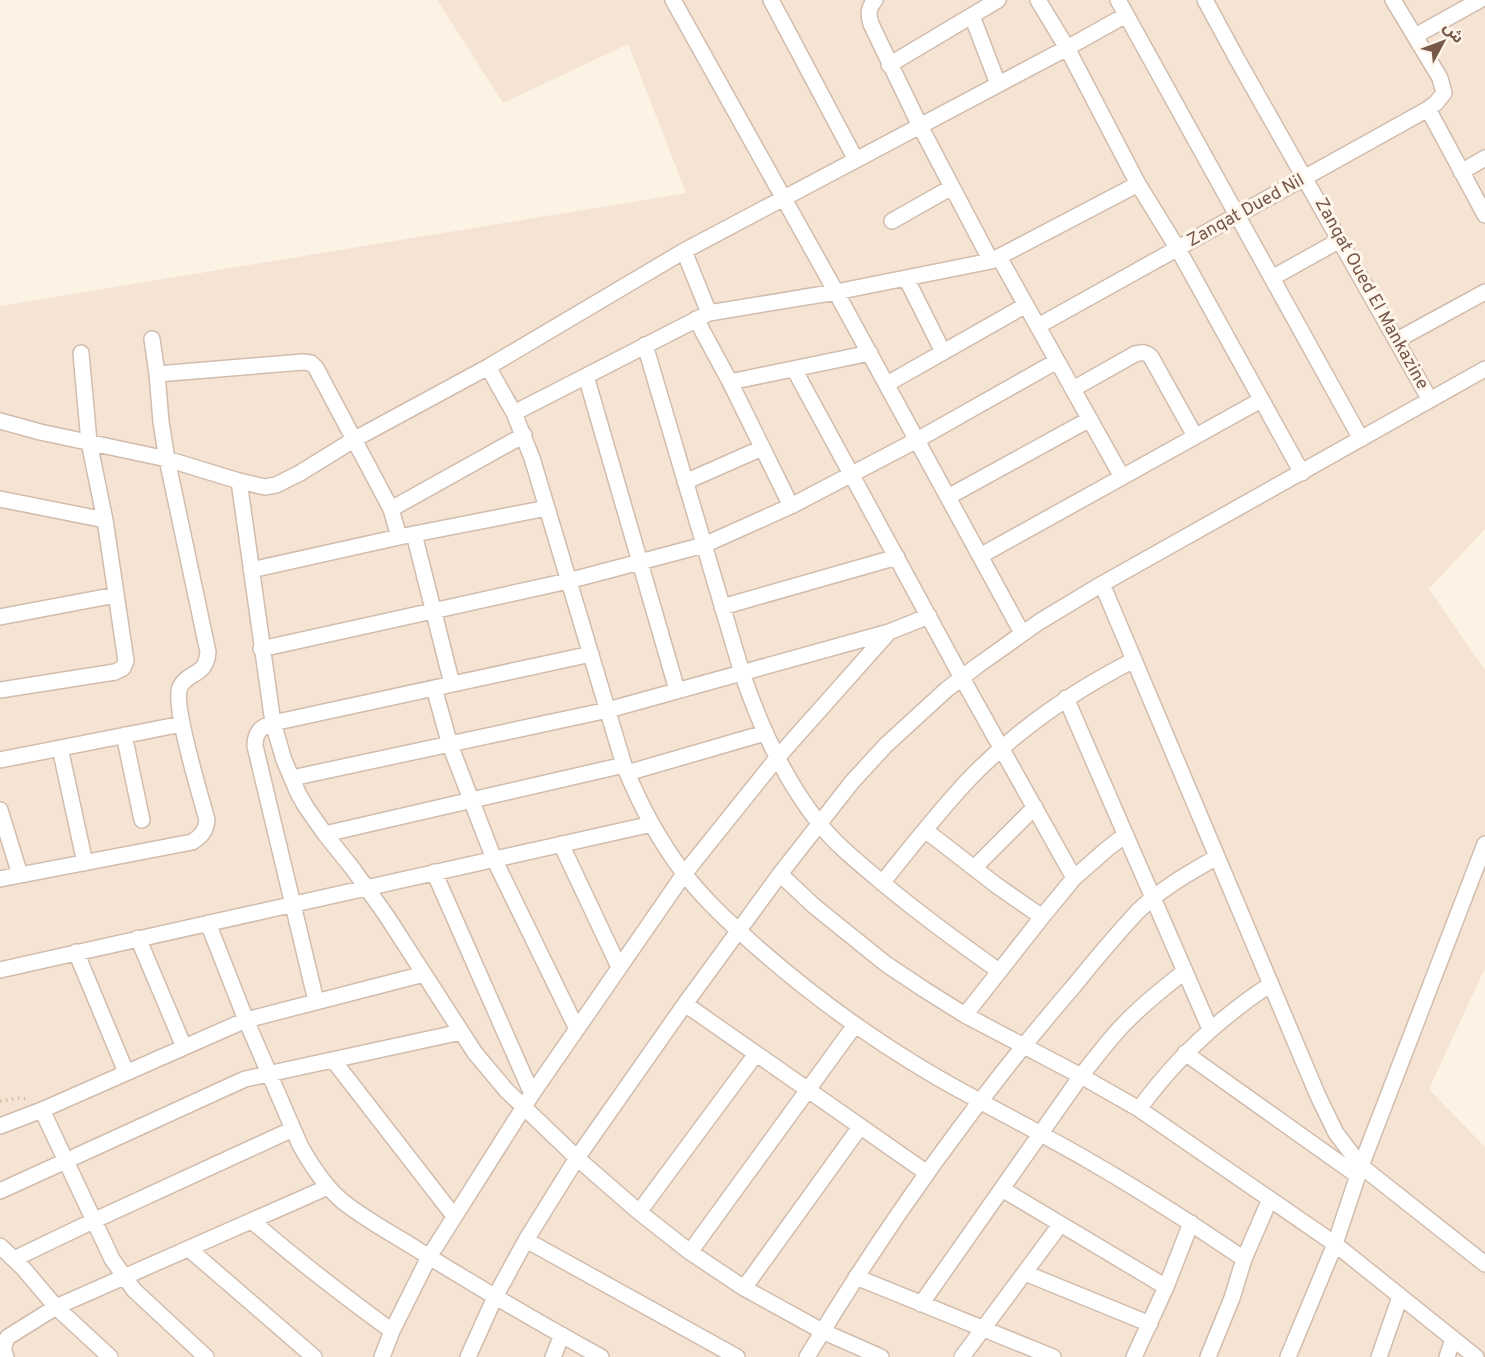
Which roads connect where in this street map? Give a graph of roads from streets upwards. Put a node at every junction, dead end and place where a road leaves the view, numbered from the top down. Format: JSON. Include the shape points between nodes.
{"nodes":[{"id":1,"x":673,"y":0,"type":"edge"},
{"id":2,"x":875,"y":0,"type":"edge"},
{"id":3,"x":998,"y":0,"type":"edge"},
{"id":4,"x":1038,"y":0,"type":"edge"},
{"id":5,"x":1118,"y":0,"type":"edge"},
{"id":6,"x":1205,"y":0,"type":"edge"},
{"id":7,"x":1394,"y":0,"type":"edge"},
{"id":8,"x":1480,"y":0,"type":"edge"},
{"id":9,"x":774,"y":1,"type":"edge"},
{"id":10,"x":1126,"y":15,"type":"junction"},
{"id":11,"x":972,"y":16,"type":"junction"},
{"id":12,"x":1415,"y":36,"type":"junction"},
{"id":13,"x":1067,"y":48,"type":"junction"},
{"id":14,"x":889,"y":65,"type":"junction"},
{"id":15,"x":998,"y":84,"type":"junction"},
{"id":16,"x":1428,"y":109,"type":"junction"},
{"id":17,"x":920,"y":126,"type":"junction"},
{"id":18,"x":1485,"y":158,"type":"edge"},
{"id":19,"x":856,"y":160,"type":"junction"},
{"id":20,"x":1461,"y":172,"type":"junction"},
{"id":21,"x":1305,"y":177,"type":"junction"},
{"id":22,"x":1138,"y":184,"type":"junction"},
{"id":23,"x":952,"y":187,"type":"junction"},
{"id":24,"x":784,"y":198,"type":"junction"},
{"id":25,"x":1485,"y":215,"type":"edge"},
{"id":26,"x":1237,"y":216,"type":"junction"},
{"id":27,"x":892,"y":220,"type":"dead end"},
{"id":28,"x":1340,"y":240,"type":"junction"},
{"id":29,"x":1178,"y":249,"type":"junction"},
{"id":30,"x":684,"y":251,"type":"junction"},
{"id":31,"x":995,"y":259,"type":"junction"},
{"id":32,"x":906,"y":278,"type":"junction"},
{"id":33,"x":1272,"y":278,"type":"junction"},
{"id":34,"x":836,"y":292,"type":"junction"},
{"id":35,"x":1485,"y":292,"type":"edge"},
{"id":36,"x":1026,"y":305,"type":"junction"},
{"id":37,"x":702,"y":316,"type":"junction"},
{"id":38,"x":1038,"y":326,"type":"junction"},
{"id":39,"x":152,"y":339,"type":"dead end"},
{"id":40,"x":1397,"y":340,"type":"junction"},
{"id":41,"x":645,"y":345,"type":"junction"},
{"id":42,"x":943,"y":352,"type":"junction"},
{"id":43,"x":81,"y":353,"type":"dead end"},
{"id":44,"x":870,"y":353,"type":"junction"},
{"id":45,"x":1057,"y":361,"type":"junction"},
{"id":46,"x":488,"y":367,"type":"junction"},
{"id":47,"x":794,"y":369,"type":"junction"},
{"id":48,"x":1485,"y":369,"type":"edge"},
{"id":49,"x":157,"y":374,"type":"junction"},
{"id":50,"x":586,"y":376,"type":"junction"},
{"id":51,"x":730,"y":382,"type":"junction"},
{"id":52,"x":887,"y":384,"type":"junction"},
{"id":53,"x":1073,"y":389,"type":"junction"},
{"id":54,"x":1261,"y":400,"type":"junction"},
{"id":55,"x":1430,"y":400,"type":"junction"},
{"id":56,"x":514,"y":413,"type":"junction"},
{"id":57,"x":1089,"y":419,"type":"junction"},
{"id":58,"x":0,"y":421,"type":"edge"},
{"id":59,"x":524,"y":435,"type":"junction"},
{"id":60,"x":1195,"y":436,"type":"junction"},
{"id":61,"x":355,"y":439,"type":"junction"},
{"id":62,"x":1361,"y":439,"type":"junction"},
{"id":63,"x":917,"y":440,"type":"junction"},
{"id":64,"x":89,"y":442,"type":"junction"},
{"id":65,"x":762,"y":447,"type":"junction"},
{"id":66,"x":166,"y":459,"type":"junction"},
{"id":67,"x":1302,"y":473,"type":"junction"},
{"id":68,"x":851,"y":474,"type":"junction"},
{"id":69,"x":1122,"y":477,"type":"junction"},
{"id":70,"x":239,"y":481,"type":"junction"},
{"id":71,"x":686,"y":482,"type":"junction"},
{"id":72,"x":948,"y":497,"type":"junction"},
{"id":73,"x":0,"y":499,"type":"edge"},
{"id":74,"x":791,"y":506,"type":"junction"},
{"id":75,"x":547,"y":508,"type":"junction"},
{"id":76,"x":391,"y":509,"type":"junction"},
{"id":77,"x":105,"y":520,"type":"junction"},
{"id":78,"x":407,"y":535,"type":"junction"},
{"id":79,"x":704,"y":545,"type":"junction"},
{"id":80,"x":980,"y":556,"type":"junction"},
{"id":81,"x":897,"y":557,"type":"junction"},
{"id":82,"x":640,"y":562,"type":"junction"},
{"id":83,"x":251,"y":570,"type":"junction"},
{"id":84,"x":568,"y":580,"type":"junction"},
{"id":85,"x":1102,"y":584,"type":"junction"},
{"id":86,"x":116,"y":595,"type":"junction"},
{"id":87,"x":722,"y":607,"type":"junction"},
{"id":88,"x":434,"y":610,"type":"junction"},
{"id":89,"x":929,"y":616,"type":"junction"},
{"id":90,"x":0,"y":618,"type":"edge"},
{"id":91,"x":890,"y":632,"type":"junction"},
{"id":92,"x":1022,"y":633,"type":"junction"},
{"id":93,"x":261,"y":649,"type":"junction"},
{"id":94,"x":591,"y":654,"type":"junction"},
{"id":95,"x":1134,"y":660,"type":"junction"},
{"id":96,"x":742,"y":673,"type":"junction"},
{"id":97,"x":962,"y":678,"type":"junction"},
{"id":98,"x":452,"y":684,"type":"junction"},
{"id":99,"x":434,"y":688,"type":"junction"},
{"id":100,"x":0,"y":690,"type":"edge"},
{"id":101,"x":677,"y":690,"type":"junction"},
{"id":102,"x":1066,"y":699,"type":"junction"},
{"id":103,"x":608,"y":710,"type":"junction"},
{"id":104,"x":273,"y":723,"type":"junction"},
{"id":105,"x":182,"y":724,"type":"junction"},
{"id":106,"x":765,"y":733,"type":"junction"},
{"id":107,"x":124,"y":735,"type":"junction"},
{"id":108,"x":450,"y":744,"type":"junction"},
{"id":109,"x":60,"y":748,"type":"junction"},
{"id":110,"x":1002,"y":748,"type":"junction"},
{"id":111,"x":777,"y":758,"type":"junction"},
{"id":112,"x":0,"y":760,"type":"edge"},
{"id":113,"x":626,"y":769,"type":"junction"},
{"id":114,"x":292,"y":778,"type":"junction"},
{"id":115,"x":471,"y":800,"type":"junction"},
{"id":116,"x":1035,"y":807,"type":"junction"},
{"id":117,"x":0,"y":810,"type":"edge"},
{"id":118,"x":142,"y":820,"type":"dead end"},
{"id":119,"x":819,"y":823,"type":"junction"},
{"id":120,"x":652,"y":824,"type":"junction"},
{"id":121,"x":925,"y":831,"type":"junction"},
{"id":122,"x":325,"y":834,"type":"junction"},
{"id":123,"x":1125,"y":835,"type":"junction"},
{"id":124,"x":561,"y":844,"type":"junction"},
{"id":125,"x":1485,"y":844,"type":"edge"},
{"id":126,"x":1217,"y":857,"type":"junction"},
{"id":127,"x":494,"y":859,"type":"junction"},
{"id":128,"x":85,"y":863,"type":"junction"},
{"id":129,"x":974,"y":868,"type":"junction"},
{"id":130,"x":434,"y":872,"type":"junction"},
{"id":131,"x":684,"y":874,"type":"junction"},
{"id":132,"x":780,"y":874,"type":"junction"},
{"id":133,"x":20,"y":875,"type":"junction"},
{"id":134,"x":1074,"y":878,"type":"junction"},
{"id":135,"x":0,"y":879,"type":"edge"},
{"id":136,"x":882,"y":883,"type":"junction"},
{"id":137,"x":366,"y":887,"type":"junction"},
{"id":138,"x":1152,"y":898,"type":"junction"},
{"id":139,"x":293,"y":903,"type":"junction"},
{"id":140,"x":1042,"y":917,"type":"junction"},
{"id":141,"x":208,"y":922,"type":"junction"},
{"id":142,"x":738,"y":931,"type":"junction"},
{"id":143,"x":138,"y":938,"type":"junction"},
{"id":144,"x":76,"y":952,"type":"junction"},
{"id":145,"x":619,"y":967,"type":"junction"},
{"id":146,"x":0,"y":969,"type":"edge"},
{"id":147,"x":999,"y":971,"type":"junction"},
{"id":148,"x":1185,"y":971,"type":"junction"},
{"id":149,"x":424,"y":974,"type":"junction"},
{"id":150,"x":1271,"y":984,"type":"junction"},
{"id":151,"x":316,"y":1001,"type":"junction"},
{"id":152,"x":685,"y":1004,"type":"junction"},
{"id":153,"x":965,"y":1015,"type":"junction"},
{"id":154,"x":246,"y":1020,"type":"junction"},
{"id":155,"x":855,"y":1024,"type":"junction"},
{"id":156,"x":577,"y":1029,"type":"junction"},
{"id":157,"x":1210,"y":1029,"type":"junction"},
{"id":158,"x":461,"y":1032,"type":"junction"},
{"id":159,"x":1022,"y":1046,"type":"junction"},
{"id":160,"x":184,"y":1047,"type":"junction"},
{"id":161,"x":1185,"y":1053,"type":"junction"},
{"id":162,"x":756,"y":1054,"type":"junction"},
{"id":163,"x":333,"y":1060,"type":"junction"},
{"id":164,"x":126,"y":1072,"type":"junction"},
{"id":165,"x":269,"y":1073,"type":"junction"},
{"id":166,"x":1081,"y":1076,"type":"junction"},
{"id":167,"x":807,"y":1090,"type":"junction"},
{"id":168,"x":532,"y":1094,"type":"junction"},
{"id":169,"x":980,"y":1102,"type":"junction"},
{"id":170,"x":524,"y":1108,"type":"junction"},
{"id":171,"x":1139,"y":1108,"type":"junction"},
{"id":172,"x":42,"y":1110,"type":"junction"},
{"id":173,"x":0,"y":1125,"type":"edge"},
{"id":174,"x":860,"y":1127,"type":"junction"},
{"id":175,"x":293,"y":1129,"type":"junction"},
{"id":176,"x":1041,"y":1134,"type":"junction"},
{"id":177,"x":577,"y":1158,"type":"junction"},
{"id":178,"x":66,"y":1160,"type":"junction"},
{"id":179,"x":1360,"y":1171,"type":"junction"},
{"id":180,"x":927,"y":1173,"type":"junction"},
{"id":181,"x":328,"y":1187,"type":"junction"},
{"id":182,"x":1002,"y":1189,"type":"junction"},
{"id":183,"x":0,"y":1191,"type":"edge"},
{"id":184,"x":1270,"y":1199,"type":"junction"},
{"id":185,"x":639,"y":1212,"type":"junction"},
{"id":186,"x":454,"y":1216,"type":"junction"},
{"id":187,"x":93,"y":1221,"type":"junction"},
{"id":188,"x":252,"y":1221,"type":"junction"},
{"id":189,"x":1191,"y":1223,"type":"junction"},
{"id":190,"x":1060,"y":1225,"type":"junction"},
{"id":191,"x":526,"y":1240,"type":"junction"},
{"id":192,"x":1335,"y":1244,"type":"junction"},
{"id":193,"x":0,"y":1246,"type":"edge"},
{"id":194,"x":189,"y":1249,"type":"junction"},
{"id":195,"x":690,"y":1252,"type":"junction"},
{"id":196,"x":429,"y":1257,"type":"junction"},
{"id":197,"x":14,"y":1259,"type":"junction"},
{"id":198,"x":1244,"y":1259,"type":"junction"},
{"id":199,"x":1485,"y":1264,"type":"edge"},
{"id":200,"x":1025,"y":1273,"type":"junction"},
{"id":201,"x":124,"y":1277,"type":"junction"},
{"id":202,"x":856,"y":1277,"type":"junction"},
{"id":203,"x":1166,"y":1287,"type":"junction"},
{"id":204,"x":744,"y":1288,"type":"junction"},
{"id":205,"x":495,"y":1297,"type":"junction"},
{"id":206,"x":1400,"y":1297,"type":"junction"},
{"id":207,"x":921,"y":1304,"type":"junction"},
{"id":208,"x":56,"y":1307,"type":"junction"},
{"id":209,"x":1150,"y":1324,"type":"junction"},
{"id":210,"x":983,"y":1329,"type":"junction"},
{"id":211,"x":392,"y":1331,"type":"junction"},
{"id":212,"x":822,"y":1331,"type":"junction"},
{"id":213,"x":562,"y":1335,"type":"junction"},
{"id":214,"x":1453,"y":1339,"type":"junction"},
{"id":215,"x":6,"y":1357,"type":"edge"},
{"id":216,"x":110,"y":1357,"type":"edge"},
{"id":217,"x":206,"y":1357,"type":"edge"},
{"id":218,"x":314,"y":1357,"type":"edge"},
{"id":219,"x":382,"y":1357,"type":"edge"},
{"id":220,"x":468,"y":1357,"type":"edge"},
{"id":221,"x":553,"y":1357,"type":"edge"},
{"id":222,"x":601,"y":1357,"type":"edge"},
{"id":223,"x":737,"y":1357,"type":"edge"},
{"id":224,"x":807,"y":1357,"type":"edge"},
{"id":225,"x":881,"y":1357,"type":"edge"},
{"id":226,"x":962,"y":1357,"type":"edge"},
{"id":227,"x":1053,"y":1357,"type":"edge"},
{"id":228,"x":1134,"y":1357,"type":"edge"},
{"id":229,"x":1208,"y":1357,"type":"edge"},
{"id":230,"x":1288,"y":1357,"type":"edge"},
{"id":231,"x":1379,"y":1357,"type":"edge"},
{"id":232,"x":1447,"y":1357,"type":"edge"},
{"id":233,"x":1476,"y":1357,"type":"edge"}],
"edges":[{"from":1,"to":24,"type":"street"},
{"from":2,"to":14,"type":"street","via":[[869,15]]},
{"from":3,"to":11,"type":"street"},
{"from":4,"to":13,"type":"street"},
{"from":5,"to":10,"type":"street"},
{"from":6,"to":21,"type":"street","name":"Zanqat Oued El Mankazine"},
{"from":7,"to":12,"type":"street"},
{"from":8,"to":12,"type":"street"},
{"from":9,"to":19,"type":"street"},
{"from":10,"to":13,"type":"street"},
{"from":10,"to":26,"type":"street"},
{"from":11,"to":14,"type":"street"},
{"from":11,"to":15,"type":"street"},
{"from":12,"to":16,"type":"street","name":"Zanqat Dued Nil","via":[[1443,87],[1440,99]]},
{"from":13,"to":15,"type":"street"},
{"from":13,"to":22,"type":"street"},
{"from":14,"to":17,"type":"street"},
{"from":15,"to":17,"type":"street"},
{"from":16,"to":20,"type":"street"},
{"from":16,"to":21,"type":"street","name":"Zanqat Dued Nil"},
{"from":17,"to":19,"type":"street"},
{"from":17,"to":23,"type":"street"},
{"from":18,"to":20,"type":"street"},
{"from":19,"to":24,"type":"street"},
{"from":20,"to":25,"type":"street"},
{"from":21,"to":26,"type":"street","name":"Zanqat Dued Nil"},
{"from":21,"to":28,"type":"street","name":"Zanqat Oued El Mankazine"},
{"from":22,"to":29,"type":"street"},
{"from":22,"to":31,"type":"street"},
{"from":23,"to":27,"type":"street"},
{"from":23,"to":31,"type":"street"},
{"from":24,"to":30,"type":"street"},
{"from":24,"to":34,"type":"street"},
{"from":26,"to":29,"type":"street","name":"Zanqat Dued Nil"},
{"from":26,"to":33,"type":"street"},
{"from":28,"to":33,"type":"street"},
{"from":28,"to":40,"type":"street","name":"Zanqat Oued El Mankazine"},
{"from":29,"to":38,"type":"street","name":"Zanqat Dued Nil"},
{"from":29,"to":54,"type":"street"},
{"from":30,"to":37,"type":"street"},
{"from":30,"to":46,"type":"street"},
{"from":31,"to":32,"type":"street"},
{"from":31,"to":36,"type":"street"},
{"from":32,"to":34,"type":"street"},
{"from":32,"to":42,"type":"street"},
{"from":33,"to":62,"type":"street"},
{"from":34,"to":37,"type":"street"},
{"from":34,"to":44,"type":"street"},
{"from":35,"to":40,"type":"street"},
{"from":36,"to":38,"type":"street"},
{"from":36,"to":42,"type":"street"},
{"from":37,"to":41,"type":"street"},
{"from":37,"to":51,"type":"street"},
{"from":38,"to":45,"type":"street"},
{"from":39,"to":49,"type":"street"},
{"from":40,"to":55,"type":"street","name":"Zanqat Oued El Mankazine"},
{"from":41,"to":50,"type":"street"},
{"from":41,"to":71,"type":"street"},
{"from":42,"to":52,"type":"street"},
{"from":43,"to":64,"type":"street"},
{"from":44,"to":47,"type":"street"},
{"from":44,"to":52,"type":"street"},
{"from":45,"to":53,"type":"street"},
{"from":45,"to":63,"type":"street"},
{"from":46,"to":56,"type":"street"},
{"from":46,"to":61,"type":"street"},
{"from":47,"to":51,"type":"street"},
{"from":47,"to":68,"type":"street"},
{"from":48,"to":55,"type":"street"},
{"from":49,"to":61,"type":"street","via":[[311,363]]},
{"from":49,"to":66,"type":"street"},
{"from":50,"to":56,"type":"street"},
{"from":50,"to":82,"type":"street"},
{"from":51,"to":65,"type":"street"},
{"from":52,"to":63,"type":"street"},
{"from":53,"to":57,"type":"street"},
{"from":53,"to":60,"type":"street","via":[[1135,354],[1147,353]]},
{"from":54,"to":60,"type":"street"},
{"from":54,"to":67,"type":"street"},
{"from":55,"to":62,"type":"street"},
{"from":56,"to":59,"type":"street"},
{"from":57,"to":69,"type":"street"},
{"from":57,"to":72,"type":"street"},
{"from":58,"to":64,"type":"street"},
{"from":59,"to":75,"type":"street"},
{"from":59,"to":76,"type":"street"},
{"from":60,"to":69,"type":"street"},
{"from":61,"to":70,"type":"street","via":[[276,485],[265,487]]},
{"from":61,"to":76,"type":"street"},
{"from":62,"to":67,"type":"street"},
{"from":63,"to":68,"type":"street"},
{"from":63,"to":72,"type":"street"},
{"from":64,"to":66,"type":"street"},
{"from":64,"to":77,"type":"street"},
{"from":65,"to":71,"type":"street"},
{"from":65,"to":74,"type":"street"},
{"from":66,"to":70,"type":"street"},
{"from":66,"to":105,"type":"street","via":[[208,652],[203,669],[181,686],[178,697]]},
{"from":67,"to":85,"type":"street"},
{"from":68,"to":74,"type":"street"},
{"from":68,"to":81,"type":"street"},
{"from":69,"to":80,"type":"street"},
{"from":70,"to":83,"type":"street"},
{"from":71,"to":79,"type":"street"},
{"from":72,"to":80,"type":"street"},
{"from":73,"to":77,"type":"street"},
{"from":74,"to":79,"type":"street"},
{"from":75,"to":78,"type":"street"},
{"from":75,"to":84,"type":"street"},
{"from":76,"to":78,"type":"street"},
{"from":77,"to":86,"type":"street"},
{"from":78,"to":83,"type":"street"},
{"from":78,"to":88,"type":"street"},
{"from":79,"to":82,"type":"street"},
{"from":79,"to":87,"type":"street"},
{"from":80,"to":92,"type":"street"},
{"from":81,"to":87,"type":"street"},
{"from":81,"to":89,"type":"street"},
{"from":82,"to":84,"type":"street"},
{"from":82,"to":101,"type":"street"},
{"from":83,"to":93,"type":"street"},
{"from":84,"to":88,"type":"street"},
{"from":84,"to":94,"type":"street"},
{"from":85,"to":92,"type":"street"},
{"from":85,"to":95,"type":"street"},
{"from":86,"to":90,"type":"street"},
{"from":86,"to":100,"type":"street","via":[[126,661],[123,668]]},
{"from":87,"to":96,"type":"street"},
{"from":88,"to":93,"type":"street"},
{"from":88,"to":98,"type":"street"},
{"from":89,"to":91,"type":"street"},
{"from":89,"to":97,"type":"street"},
{"from":91,"to":96,"type":"street"},
{"from":91,"to":111,"type":"street"},
{"from":92,"to":97,"type":"street"},
{"from":93,"to":104,"type":"street"},
{"from":94,"to":98,"type":"street"},
{"from":94,"to":103,"type":"street"},
{"from":95,"to":102,"type":"street"},
{"from":95,"to":126,"type":"street"},
{"from":96,"to":101,"type":"street"},
{"from":96,"to":106,"type":"street"},
{"from":97,"to":110,"type":"street"},
{"from":97,"to":119,"type":"street","via":[[886,746]]},
{"from":98,"to":99,"type":"street"},
{"from":99,"to":104,"type":"street"},
{"from":99,"to":108,"type":"street"},
{"from":101,"to":103,"type":"street"},
{"from":102,"to":110,"type":"street"},
{"from":102,"to":123,"type":"street"},
{"from":103,"to":108,"type":"street"},
{"from":103,"to":113,"type":"street"},
{"from":104,"to":114,"type":"street"},
{"from":104,"to":139,"type":"street","via":[[258,731],[255,746]]},
{"from":105,"to":107,"type":"street"},
{"from":105,"to":128,"type":"street","via":[[207,820],[203,833],[192,842]]},
{"from":106,"to":111,"type":"street"},
{"from":106,"to":113,"type":"street"},
{"from":107,"to":109,"type":"street"},
{"from":107,"to":118,"type":"street"},
{"from":108,"to":114,"type":"street"},
{"from":108,"to":115,"type":"street"},
{"from":109,"to":112,"type":"street"},
{"from":109,"to":128,"type":"street"},
{"from":110,"to":116,"type":"street"},
{"from":110,"to":121,"type":"street"},
{"from":111,"to":119,"type":"street"},
{"from":111,"to":131,"type":"street"},
{"from":113,"to":115,"type":"street"},
{"from":113,"to":120,"type":"street"},
{"from":114,"to":122,"type":"street"},
{"from":115,"to":122,"type":"street"},
{"from":115,"to":127,"type":"street"},
{"from":116,"to":129,"type":"street"},
{"from":116,"to":134,"type":"street"},
{"from":117,"to":133,"type":"street"},
{"from":119,"to":132,"type":"street"},
{"from":119,"to":136,"type":"street"},
{"from":120,"to":124,"type":"street"},
{"from":120,"to":131,"type":"street"},
{"from":121,"to":129,"type":"street"},
{"from":121,"to":136,"type":"street"},
{"from":122,"to":137,"type":"street"},
{"from":123,"to":134,"type":"street"},
{"from":123,"to":138,"type":"street"},
{"from":124,"to":127,"type":"street"},
{"from":124,"to":145,"type":"street"},
{"from":125,"to":179,"type":"street"},
{"from":126,"to":138,"type":"street"},
{"from":126,"to":150,"type":"street"},
{"from":127,"to":130,"type":"street"},
{"from":127,"to":156,"type":"street"},
{"from":128,"to":133,"type":"street"},
{"from":129,"to":140,"type":"street"},
{"from":130,"to":137,"type":"street"},
{"from":130,"to":168,"type":"street"},
{"from":131,"to":142,"type":"street"},
{"from":131,"to":145,"type":"street"},
{"from":132,"to":142,"type":"street"},
{"from":132,"to":153,"type":"street","via":[[877,957]]},
{"from":133,"to":135,"type":"street"},
{"from":134,"to":140,"type":"street"},
{"from":136,"to":147,"type":"street"},
{"from":137,"to":139,"type":"street"},
{"from":137,"to":149,"type":"street"},
{"from":138,"to":148,"type":"street"},
{"from":138,"to":159,"type":"street"},
{"from":139,"to":141,"type":"street"},
{"from":139,"to":151,"type":"street"},
{"from":140,"to":147,"type":"street"},
{"from":141,"to":143,"type":"street"},
{"from":141,"to":154,"type":"street"},
{"from":142,"to":152,"type":"street"},
{"from":142,"to":155,"type":"street"},
{"from":143,"to":144,"type":"street"},
{"from":143,"to":160,"type":"street"},
{"from":144,"to":146,"type":"street"},
{"from":144,"to":164,"type":"street"},
{"from":145,"to":156,"type":"street"},
{"from":147,"to":153,"type":"street"},
{"from":148,"to":157,"type":"street"},
{"from":148,"to":166,"type":"street","via":[[1129,1019]]},
{"from":149,"to":151,"type":"street"},
{"from":149,"to":158,"type":"street"},
{"from":150,"to":157,"type":"street"},
{"from":150,"to":179,"type":"street","via":[[1326,1115]]},
{"from":151,"to":154,"type":"street"},
{"from":152,"to":162,"type":"street"},
{"from":152,"to":177,"type":"street"},
{"from":153,"to":159,"type":"street"},
{"from":154,"to":160,"type":"street"},
{"from":154,"to":165,"type":"street"},
{"from":155,"to":167,"type":"street"},
{"from":155,"to":169,"type":"street"},
{"from":156,"to":168,"type":"street"},
{"from":157,"to":161,"type":"street"},
{"from":158,"to":163,"type":"street"},
{"from":158,"to":170,"type":"street","via":[[490,1072]]},
{"from":159,"to":166,"type":"street"},
{"from":159,"to":169,"type":"street"},
{"from":160,"to":164,"type":"street"},
{"from":161,"to":171,"type":"street"},
{"from":161,"to":179,"type":"street"},
{"from":162,"to":167,"type":"street"},
{"from":162,"to":185,"type":"street"},
{"from":163,"to":165,"type":"street"},
{"from":163,"to":186,"type":"street"},
{"from":164,"to":172,"type":"street"},
{"from":165,"to":175,"type":"street"},
{"from":165,"to":178,"type":"street","via":[[237,1082]]},
{"from":166,"to":171,"type":"street"},
{"from":166,"to":176,"type":"street"},
{"from":167,"to":174,"type":"street"},
{"from":167,"to":195,"type":"street"},
{"from":168,"to":170,"type":"street"},
{"from":169,"to":176,"type":"street"},
{"from":169,"to":180,"type":"street"},
{"from":170,"to":177,"type":"street"},
{"from":170,"to":186,"type":"street"},
{"from":171,"to":184,"type":"street"},
{"from":172,"to":173,"type":"street"},
{"from":172,"to":178,"type":"street"},
{"from":174,"to":180,"type":"street"},
{"from":174,"to":204,"type":"street"},
{"from":175,"to":181,"type":"street","via":[[308,1160]]},
{"from":175,"to":187,"type":"street"},
{"from":176,"to":182,"type":"street"},
{"from":176,"to":189,"type":"street"},
{"from":177,"to":185,"type":"street"},
{"from":177,"to":191,"type":"street"},
{"from":178,"to":183,"type":"street"},
{"from":178,"to":187,"type":"street"},
{"from":179,"to":192,"type":"street"},
{"from":179,"to":199,"type":"street"},
{"from":180,"to":202,"type":"street"},
{"from":181,"to":188,"type":"street"},
{"from":181,"to":196,"type":"street","via":[[354,1210]]},
{"from":182,"to":190,"type":"street"},
{"from":182,"to":207,"type":"street"},
{"from":184,"to":192,"type":"street"},
{"from":184,"to":198,"type":"street"},
{"from":185,"to":195,"type":"street"},
{"from":186,"to":196,"type":"street"},
{"from":187,"to":197,"type":"street"},
{"from":187,"to":201,"type":"street"},
{"from":188,"to":194,"type":"street"},
{"from":188,"to":211,"type":"street"},
{"from":189,"to":198,"type":"street"},
{"from":189,"to":203,"type":"street"},
{"from":190,"to":200,"type":"street"},
{"from":190,"to":203,"type":"street"},
{"from":191,"to":205,"type":"street"},
{"from":191,"to":223,"type":"street"},
{"from":192,"to":206,"type":"street"},
{"from":192,"to":230,"type":"street"},
{"from":193,"to":197,"type":"street"},
{"from":194,"to":201,"type":"street"},
{"from":194,"to":218,"type":"street"},
{"from":195,"to":204,"type":"street"},
{"from":196,"to":205,"type":"street"},
{"from":196,"to":211,"type":"street"},
{"from":197,"to":208,"type":"street"},
{"from":198,"to":229,"type":"street"},
{"from":200,"to":209,"type":"street"},
{"from":200,"to":210,"type":"street"},
{"from":201,"to":208,"type":"street"},
{"from":201,"to":217,"type":"street"},
{"from":202,"to":207,"type":"street"},
{"from":202,"to":212,"type":"street"},
{"from":203,"to":209,"type":"street"},
{"from":204,"to":212,"type":"street"},
{"from":205,"to":213,"type":"street"},
{"from":205,"to":220,"type":"street"},
{"from":206,"to":214,"type":"street"},
{"from":206,"to":231,"type":"street"},
{"from":207,"to":210,"type":"street"},
{"from":208,"to":215,"type":"street","via":[[8,1337],[3,1349]]},
{"from":208,"to":216,"type":"street"},
{"from":209,"to":228,"type":"street"},
{"from":210,"to":226,"type":"street"},
{"from":210,"to":227,"type":"street"},
{"from":211,"to":219,"type":"street"},
{"from":212,"to":224,"type":"street"},
{"from":212,"to":225,"type":"street"},
{"from":213,"to":221,"type":"street"},
{"from":213,"to":222,"type":"street"},
{"from":214,"to":232,"type":"street"},
{"from":214,"to":233,"type":"street"}]}
